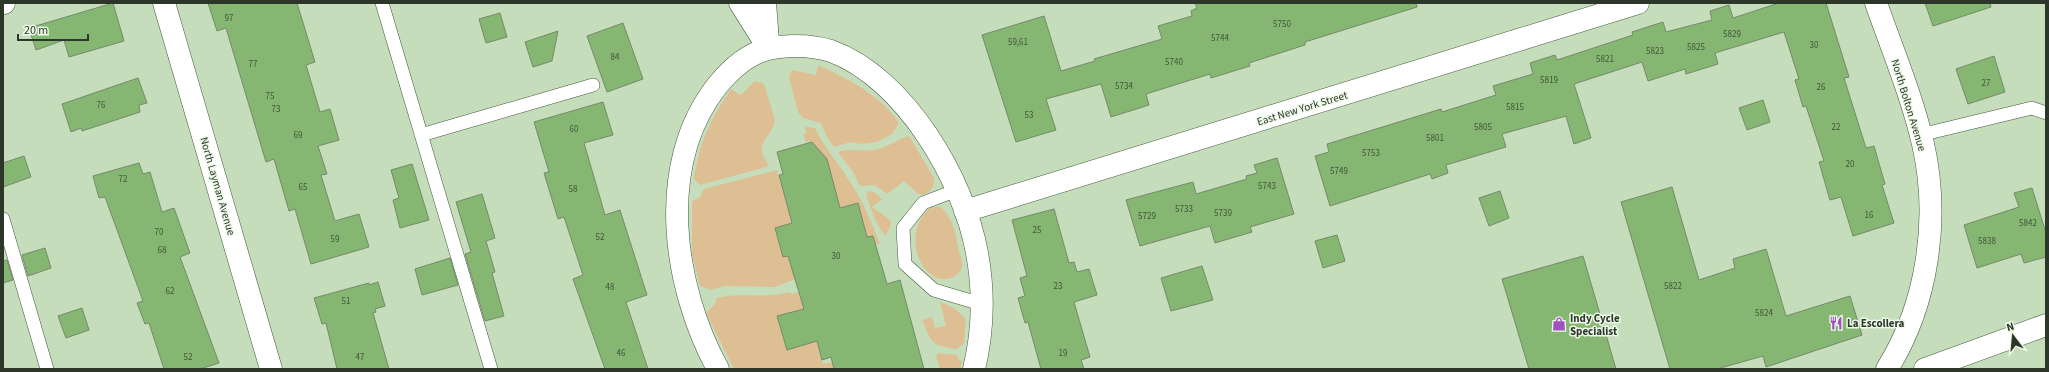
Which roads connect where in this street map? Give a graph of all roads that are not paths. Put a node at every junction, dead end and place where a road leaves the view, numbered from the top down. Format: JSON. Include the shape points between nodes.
{"nodes":[{"id":1,"x":164,"y":3,"type":"edge"},
{"id":2,"x":382,"y":3,"type":"edge"},
{"id":3,"x":740,"y":3,"type":"edge"},
{"id":4,"x":765,"y":3,"type":"edge"},
{"id":5,"x":1638,"y":3,"type":"edge"},
{"id":6,"x":1876,"y":3,"type":"edge"},
{"id":7,"x":769,"y":49,"type":"junction"},
{"id":8,"x":593,"y":85,"type":"dead end"},
{"id":9,"x":2046,"y":113,"type":"edge"},
{"id":10,"x":421,"y":135,"type":"junction"},
{"id":11,"x":1920,"y":135,"type":"junction"},
{"id":12,"x":957,"y":190,"type":"junction"},
{"id":13,"x":965,"y":211,"type":"junction"},
{"id":14,"x":3,"y":219,"type":"edge"},
{"id":15,"x":981,"y":304,"type":"junction"},
{"id":16,"x":2046,"y":325,"type":"edge"},
{"id":17,"x":47,"y":369,"type":"edge"},
{"id":18,"x":272,"y":369,"type":"edge"},
{"id":19,"x":491,"y":369,"type":"edge"},
{"id":20,"x":718,"y":369,"type":"edge"},
{"id":21,"x":974,"y":369,"type":"edge"},
{"id":22,"x":1887,"y":369,"type":"edge"},
{"id":23,"x":1925,"y":369,"type":"edge"}],
"edges":[{"from":1,"to":18,"type":"street","name":"North Layman Avenue"},
{"from":2,"to":10,"type":"lane"},
{"from":3,"to":7,"type":"street"},
{"from":4,"to":7,"type":"street"},
{"from":5,"to":13,"type":"street","name":"East New York Street"},
{"from":6,"to":11,"type":"street","name":"North Bolton Avenue"},
{"from":7,"to":12,"type":"street","via":[[805,46],[819,48],[849,60],[868,72],[892,93],[920,124],[938,152]]},
{"from":7,"to":20,"type":"street","via":[[743,60],[715,89],[697,117],[687,142],[682,169],[678,224],[683,274],[698,325]]},
{"from":8,"to":10,"type":"lane"},
{"from":9,"to":11,"type":"lane","via":[[2032,108]]},
{"from":10,"to":19,"type":"lane"},
{"from":11,"to":22,"type":"street","name":"North Bolton Avenue","via":[[1929,188],[1930,217],[1926,259],[1912,318]]},
{"from":12,"to":13,"type":"street"},
{"from":12,"to":15,"type":"lane","via":[[923,203],[903,228],[905,264],[934,290]]},
{"from":13,"to":15,"type":"street","via":[[977,253]]},
{"from":14,"to":17,"type":"lane"},
{"from":15,"to":21,"type":"street"},
{"from":16,"to":23,"type":"street"}]}
